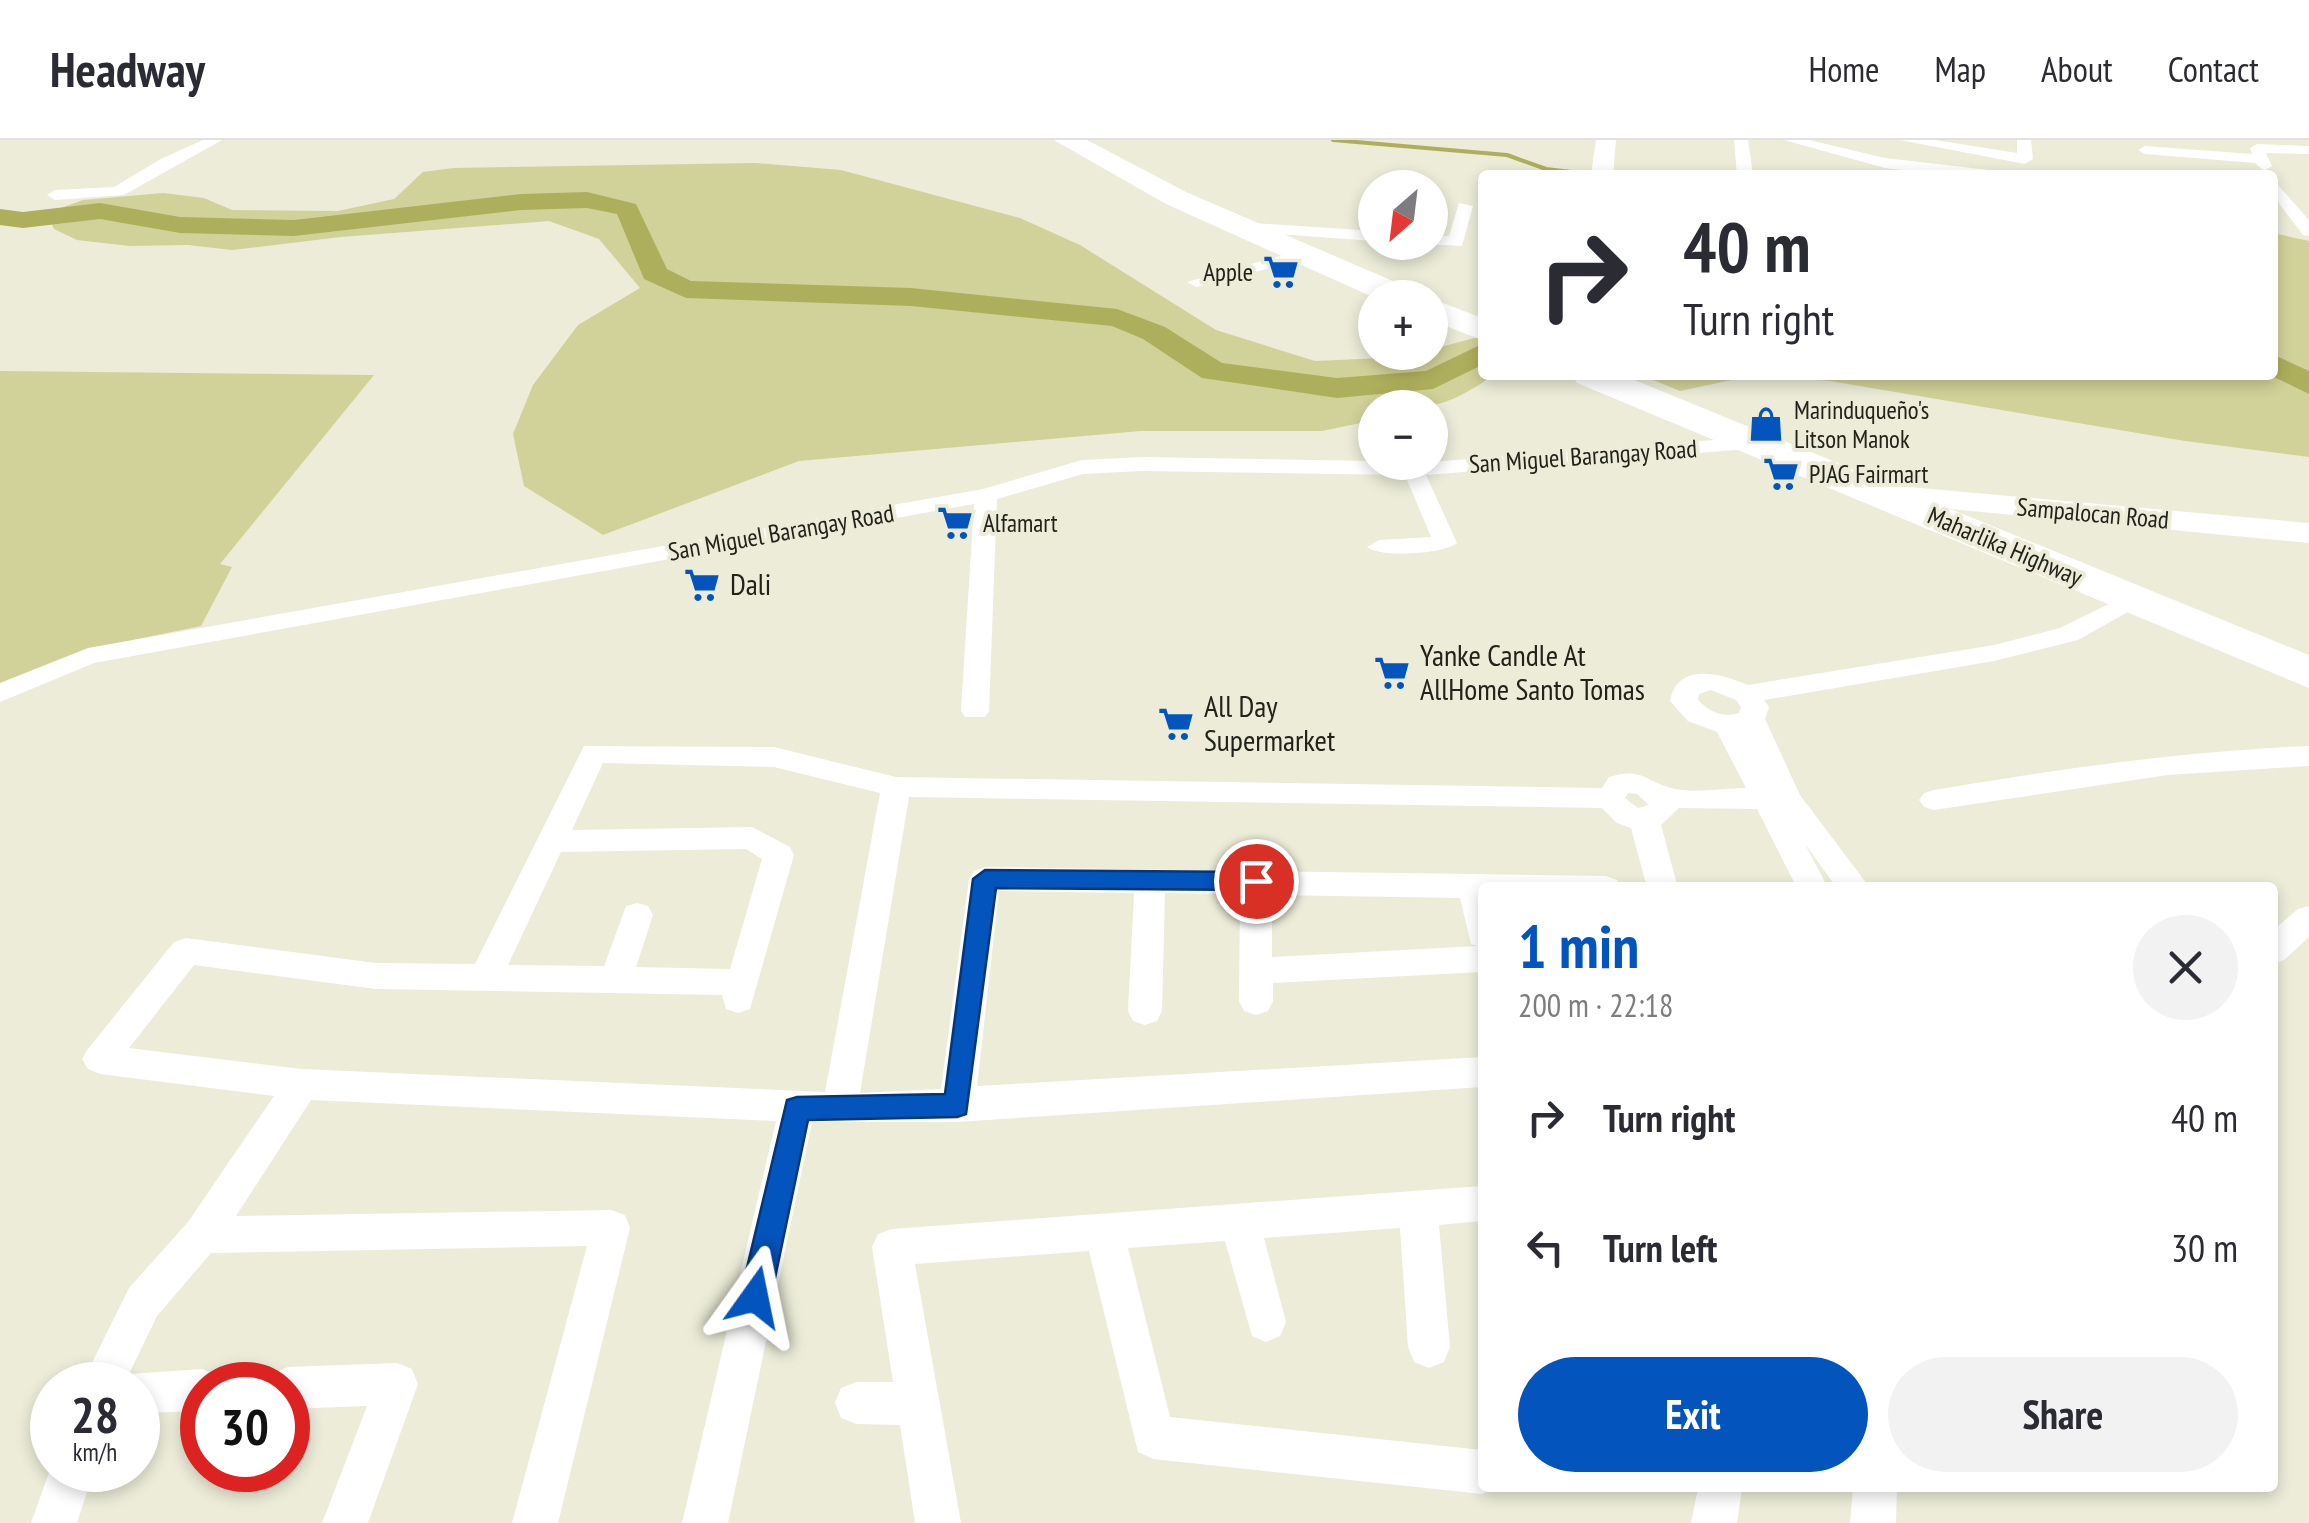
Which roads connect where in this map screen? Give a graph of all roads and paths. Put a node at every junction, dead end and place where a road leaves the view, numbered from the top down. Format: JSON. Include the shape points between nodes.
{"nodes":[{"id":1,"x":214,"y":140,"type":"edge"},
{"id":2,"x":1066,"y":140,"type":"edge"},
{"id":3,"x":1606,"y":140,"type":"edge"},
{"id":4,"x":1741,"y":140,"type":"edge"},
{"id":5,"x":1791,"y":140,"type":"edge"},
{"id":6,"x":1907,"y":140,"type":"edge"},
{"id":7,"x":2024,"y":140,"type":"edge"},
{"id":8,"x":2144,"y":145,"type":"edge"},
{"id":9,"x":1959,"y":146,"type":"edge"},
{"id":10,"x":2201,"y":147,"type":"edge"},
{"id":11,"x":2309,"y":150,"type":"edge"},
{"id":12,"x":2260,"y":159,"type":"junction"},
{"id":13,"x":2152,"y":166,"type":"dead end"},
{"id":14,"x":1603,"y":170,"type":"edge"},
{"id":15,"x":1744,"y":170,"type":"edge"},
{"id":16,"x":1945,"y":170,"type":"edge"},
{"id":17,"x":2268,"y":170,"type":"edge"},
{"id":18,"x":54,"y":194,"type":"dead end"},
{"id":19,"x":2279,"y":204,"type":"edge"},
{"id":20,"x":1465,"y":206,"type":"dead end"},
{"id":21,"x":2309,"y":206,"type":"edge"},
{"id":22,"x":1239,"y":226,"type":"junction"},
{"id":23,"x":2303,"y":232,"type":"edge"},
{"id":24,"x":1358,"y":235,"type":"edge"},
{"id":25,"x":1448,"y":241,"type":"edge"},
{"id":26,"x":1301,"y":255,"type":"junction"},
{"id":27,"x":1361,"y":280,"type":"edge"},
{"id":28,"x":1196,"y":282,"type":"dead end"},
{"id":29,"x":1602,"y":380,"type":"edge"},
{"id":30,"x":1752,"y":443,"type":"junction"},
{"id":31,"x":1448,"y":465,"type":"edge"},
{"id":32,"x":1358,"y":467,"type":"edge"},
{"id":33,"x":1418,"y":480,"type":"edge"},
{"id":34,"x":1877,"y":494,"type":"junction"},
{"id":35,"x":986,"y":495,"type":"junction"},
{"id":36,"x":2309,"y":532,"type":"edge"},
{"id":37,"x":1378,"y":548,"type":"dead end"},
{"id":38,"x":2133,"y":599,"type":"junction"},
{"id":39,"x":2309,"y":673,"type":"edge"},
{"id":40,"x":0,"y":693,"type":"edge"},
{"id":41,"x":975,"y":710,"type":"dead end"},
{"id":42,"x":2309,"y":756,"type":"edge"},
{"id":43,"x":896,"y":787,"type":"junction"},
{"id":44,"x":1775,"y":799,"type":"junction"},
{"id":45,"x":1934,"y":800,"type":"dead end"},
{"id":46,"x":1653,"y":808,"type":"junction"},
{"id":47,"x":550,"y":842,"type":"junction"},
{"id":48,"x":1150,"y":879,"type":"junction"},
{"id":49,"x":1256,"y":881,"type":"junction"},
{"id":50,"x":1662,"y":882,"type":"edge"},
{"id":51,"x":1809,"y":882,"type":"edge"},
{"id":52,"x":1849,"y":882,"type":"edge"},
{"id":53,"x":1474,"y":885,"type":"junction"},
{"id":54,"x":1478,"y":885,"type":"edge"},
{"id":55,"x":1478,"y":910,"type":"edge"},
{"id":56,"x":637,"y":915,"type":"dead end"},
{"id":57,"x":2309,"y":918,"type":"edge"},
{"id":58,"x":2278,"y":946,"type":"edge"},
{"id":59,"x":1478,"y":959,"type":"edge"},
{"id":60,"x":485,"y":978,"type":"junction"},
{"id":61,"x":616,"y":978,"type":"junction"},
{"id":62,"x":1145,"y":1011,"type":"dead end"},
{"id":63,"x":1478,"y":1072,"type":"edge"},
{"id":64,"x":302,"y":1084,"type":"junction"},
{"id":65,"x":957,"y":1106,"type":"junction"},
{"id":66,"x":797,"y":1108,"type":"junction"},
{"id":67,"x":840,"y":1108,"type":"junction"},
{"id":68,"x":1478,"y":1204,"type":"edge"},
{"id":69,"x":1418,"y":1210,"type":"junction"},
{"id":70,"x":1240,"y":1222,"type":"junction"},
{"id":71,"x":1104,"y":1232,"type":"junction"},
{"id":72,"x":202,"y":1235,"type":"junction"},
{"id":73,"x":1266,"y":1322,"type":"dead end"},
{"id":74,"x":1428,"y":1346,"type":"dead end"},
{"id":75,"x":113,"y":1362,"type":"edge"},
{"id":76,"x":310,"y":1387,"type":"edge"},
{"id":77,"x":856,"y":1403,"type":"dead end"},
{"id":78,"x":917,"y":1404,"type":"junction"},
{"id":79,"x":1478,"y":1472,"type":"edge"},
{"id":80,"x":65,"y":1492,"type":"edge"},
{"id":81,"x":1719,"y":1492,"type":"edge"},
{"id":82,"x":1875,"y":1492,"type":"edge"},
{"id":83,"x":54,"y":1523,"type":"edge"},
{"id":84,"x":345,"y":1523,"type":"edge"},
{"id":85,"x":535,"y":1523,"type":"edge"},
{"id":86,"x":706,"y":1523,"type":"edge"},
{"id":87,"x":938,"y":1523,"type":"edge"},
{"id":88,"x":1714,"y":1523,"type":"edge"},
{"id":89,"x":1873,"y":1523,"type":"edge"}],
"edges":[{"from":1,"to":18,"type":"street","via":[[118,192]]},
{"from":2,"to":22,"type":"highway"},
{"from":3,"to":14,"type":"main road"},
{"from":4,"to":15,"type":"street"},
{"from":5,"to":16,"type":"street"},
{"from":6,"to":9,"type":"street"},
{"from":7,"to":9,"type":"street","via":[[2026,160]]},
{"from":8,"to":10,"type":"street"},
{"from":8,"to":13,"type":"street"},
{"from":10,"to":12,"type":"street"},
{"from":11,"to":12,"type":"street","via":[[2257,148]]},
{"from":12,"to":17,"type":"street"},
{"from":19,"to":21,"type":"street"},
{"from":19,"to":23,"type":"street"},
{"from":20,"to":25,"type":"street","via":[[1456,242]]},
{"from":22,"to":24,"type":"street"},
{"from":22,"to":26,"type":"highway"},
{"from":26,"to":27,"type":"highway"},
{"from":26,"to":28,"type":"street"},
{"from":29,"to":30,"type":"highway","name":"Maharlika Highway"},
{"from":30,"to":31,"type":"street","name":"San Miguel Barangay Road"},
{"from":30,"to":34,"type":"highway","name":"Maharlika Highway"},
{"from":32,"to":35,"type":"street","name":"San Miguel Barangay Road","via":[[1082,467]]},
{"from":33,"to":37,"type":"street","via":[[1445,543]]},
{"from":34,"to":36,"type":"main road","name":"Sampalocan Road"},
{"from":34,"to":38,"type":"highway","name":"Maharlika Highway"},
{"from":35,"to":40,"type":"street","name":"San Miguel Barangay Road","via":[[156,642],[88,656]]},
{"from":35,"to":41,"type":"street"},
{"from":38,"to":39,"type":"highway","name":"Maharlika Highway"},
{"from":38,"to":44,"type":"street","via":[[2069,634],[1742,713]]},
{"from":42,"to":45,"type":"street","via":[[2144,768]]},
{"from":43,"to":46,"type":"street","via":[[1610,798],[1618,784],[1630,782],[1654,790]]},
{"from":43,"to":47,"type":"street","via":[[774,758],[594,754]]},
{"from":43,"to":67,"type":"street"},
{"from":44,"to":46,"type":"street"},
{"from":44,"to":51,"type":"street"},
{"from":44,"to":52,"type":"street"},
{"from":46,"to":50,"type":"street"},
{"from":47,"to":60,"type":"street"},
{"from":47,"to":61,"type":"street","via":[[752,838],[779,855],[739,991]]},
{"from":48,"to":49,"type":"street"},
{"from":48,"to":62,"type":"street"},
{"from":48,"to":65,"type":"street","via":[[985,879]]},
{"from":49,"to":53,"type":"street"},
{"from":49,"to":59,"type":"street","via":[[1256,986]]},
{"from":53,"to":54,"type":"street"},
{"from":53,"to":55,"type":"street"},
{"from":56,"to":61,"type":"street"},
{"from":57,"to":58,"type":"street"},
{"from":60,"to":61,"type":"street"},
{"from":60,"to":64,"type":"street","via":[[376,976],[186,951],[100,1060]]},
{"from":63,"to":65,"type":"street"},
{"from":64,"to":66,"type":"street"},
{"from":64,"to":72,"type":"street"},
{"from":65,"to":67,"type":"street"},
{"from":66,"to":67,"type":"street"},
{"from":66,"to":86,"type":"street"},
{"from":68,"to":69,"type":"street"},
{"from":69,"to":70,"type":"street"},
{"from":69,"to":74,"type":"street"},
{"from":70,"to":71,"type":"street"},
{"from":70,"to":73,"type":"street"},
{"from":71,"to":78,"type":"street","via":[[892,1247]]},
{"from":71,"to":79,"type":"street","via":[[1153,1437]]},
{"from":72,"to":75,"type":"street","via":[[143,1302]]},
{"from":72,"to":85,"type":"street","via":[[611,1228]]},
{"from":76,"to":84,"type":"street","via":[[397,1384]]},
{"from":77,"to":78,"type":"street"},
{"from":78,"to":87,"type":"street"},
{"from":80,"to":83,"type":"street"},
{"from":81,"to":88,"type":"street"},
{"from":82,"to":89,"type":"street"}]}
